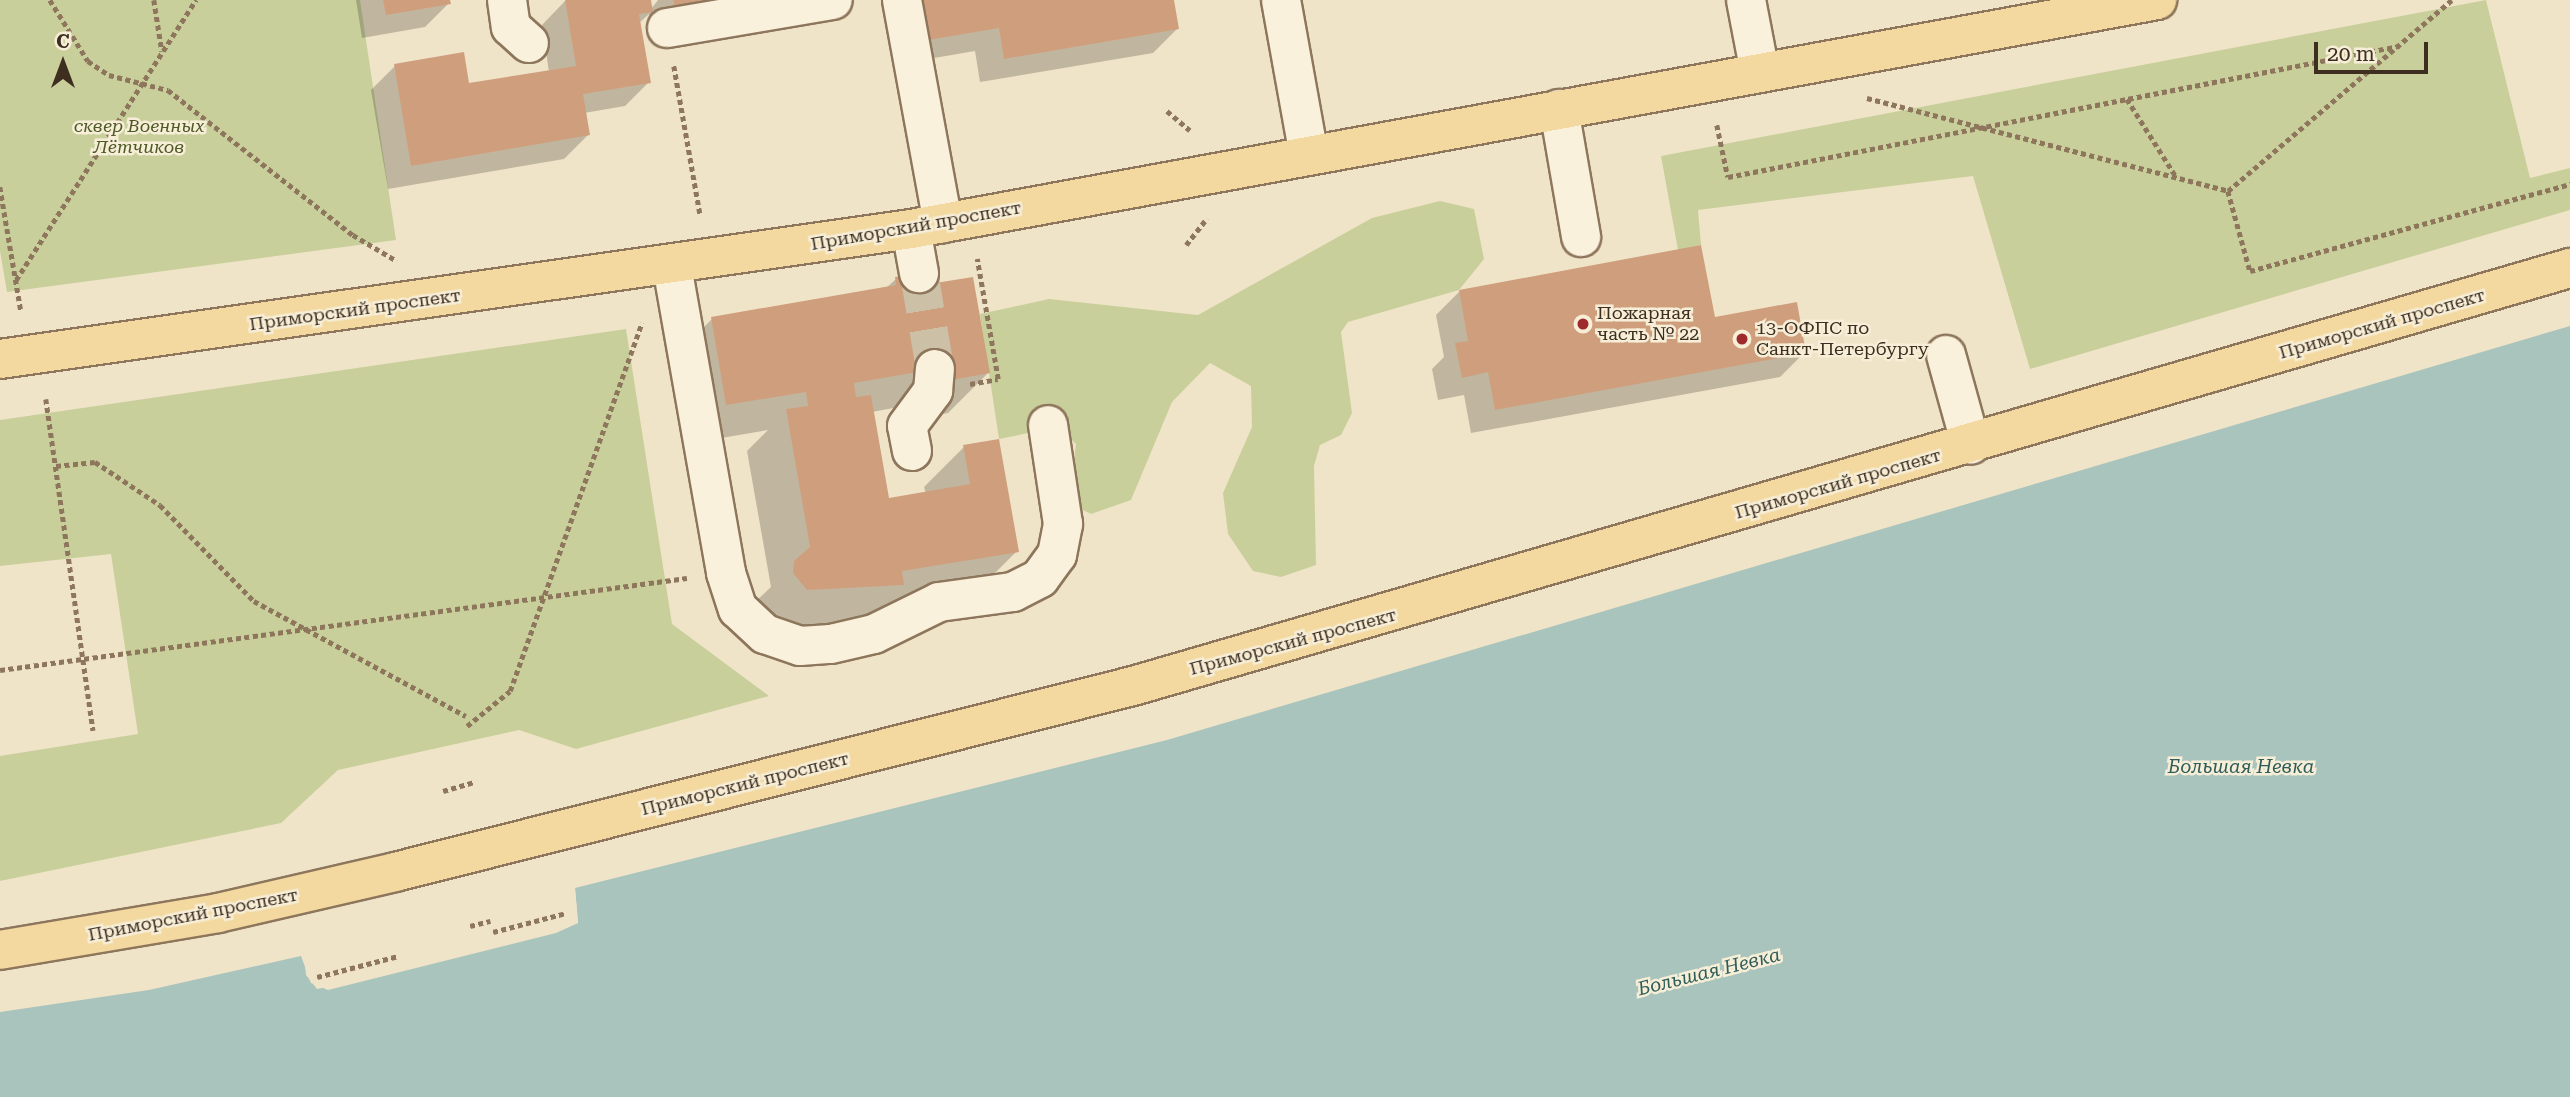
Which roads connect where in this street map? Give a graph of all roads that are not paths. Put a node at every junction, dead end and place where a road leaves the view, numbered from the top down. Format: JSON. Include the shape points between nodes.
{"nodes":[{"id":1,"x":507,"y":0,"type":"edge"},
{"id":2,"x":834,"y":0,"type":"edge"},
{"id":3,"x":902,"y":0,"type":"edge"},
{"id":4,"x":1281,"y":0,"type":"edge"},
{"id":5,"x":1746,"y":0,"type":"edge"},
{"id":6,"x":2157,"y":0,"type":"edge"},
{"id":7,"x":2050,"y":10,"type":"edge"},
{"id":8,"x":667,"y":28,"type":"road end"},
{"id":9,"x":529,"y":43,"type":"dead end"},
{"id":10,"x":1760,"y":73,"type":"junction"},
{"id":11,"x":1559,"y":109,"type":"junction"},
{"id":12,"x":1309,"y":155,"type":"junction"},
{"id":13,"x":927,"y":226,"type":"junction"},
{"id":14,"x":1580,"y":237,"type":"dead end"},
{"id":15,"x":672,"y":266,"type":"junction"},
{"id":16,"x":2570,"y":268,"type":"edge"},
{"id":17,"x":919,"y":273,"type":"tunnel mouth"},
{"id":18,"x":1946,"y":355,"type":"dead end"},
{"id":19,"x":0,"y":359,"type":"edge"},
{"id":20,"x":934,"y":380,"type":"tunnel mouth"},
{"id":21,"x":1048,"y":425,"type":"dead end"},
{"id":22,"x":1971,"y":445,"type":"junction"},
{"id":23,"x":912,"y":451,"type":"dead end"},
{"id":24,"x":0,"y":950,"type":"edge"}],
"edges":[{"from":1,"to":9,"type":"street","via":[[511,27]]},
{"from":2,"to":8,"type":"street"},
{"from":3,"to":13,"type":"street"},
{"from":4,"to":12,"type":"street"},
{"from":5,"to":10,"type":"street"},
{"from":6,"to":7,"type":"main road","name":"Приморский проспект"},
{"from":7,"to":10,"type":"main road","name":"Приморский проспект"},
{"from":10,"to":11,"type":"main road","name":"Приморский проспект"},
{"from":11,"to":12,"type":"main road","name":"Приморский проспект"},
{"from":11,"to":14,"type":"street"},
{"from":12,"to":13,"type":"main road","name":"Приморский проспект"},
{"from":13,"to":15,"type":"main road","name":"Приморский проспект"},
{"from":13,"to":17,"type":"street"},
{"from":15,"to":19,"type":"main road","name":"Приморский проспект"},
{"from":15,"to":21,"type":"street","via":[[726,573],[738,610],[765,634],[800,646],[874,634],[939,602],[1013,592],[1040,578],[1057,555],[1063,524]]},
{"from":16,"to":22,"type":"main road","name":"Приморский проспект"},
{"from":18,"to":22,"type":"street"},
{"from":20,"to":23,"type":"street","via":[[912,412]]},
{"from":22,"to":24,"type":"main road","name":"Приморский проспект","via":[[1120,689],[358,881],[218,913]]}]}
